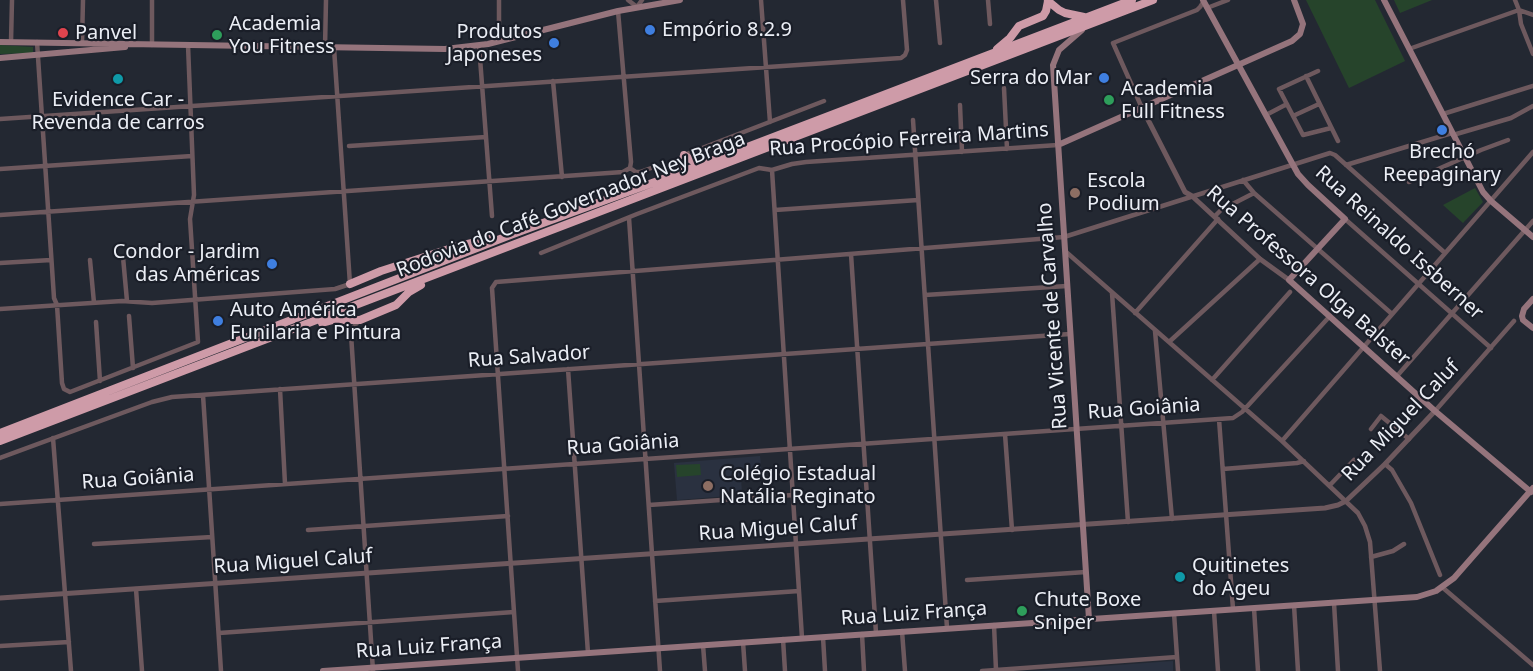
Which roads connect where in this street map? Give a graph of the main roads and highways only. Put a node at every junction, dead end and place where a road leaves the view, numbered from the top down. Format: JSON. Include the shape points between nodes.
{"nodes":[{"id":1,"x":680,"y":0,"type":"edge"},
{"id":2,"x":1048,"y":0,"type":"edge"},
{"id":3,"x":1132,"y":0,"type":"edge"},
{"id":4,"x":1153,"y":0,"type":"edge"},
{"id":5,"x":1204,"y":0,"type":"edge"},
{"id":6,"x":1294,"y":0,"type":"edge"},
{"id":7,"x":1384,"y":0,"type":"edge"},
{"id":8,"x":1088,"y":21,"type":"junction"},
{"id":9,"x":0,"y":42,"type":"edge"},
{"id":10,"x":152,"y":45,"type":"junction"},
{"id":11,"x":990,"y":55,"type":"junction"},
{"id":12,"x":0,"y":58,"type":"edge"},
{"id":13,"x":1238,"y":65,"type":"junction"},
{"id":14,"x":1058,"y":145,"type":"junction"},
{"id":15,"x":704,"y":164,"type":"junction"},
{"id":16,"x":674,"y":176,"type":"junction"},
{"id":17,"x":513,"y":234,"type":"junction"},
{"id":18,"x":1533,"y":237,"type":"edge"},
{"id":19,"x":465,"y":263,"type":"junction"},
{"id":20,"x":1290,"y":280,"type":"joint"},
{"id":21,"x":350,"y":284,"type":"road end"},
{"id":22,"x":1533,"y":299,"type":"edge"},
{"id":23,"x":1533,"y":328,"type":"edge"},
{"id":24,"x":292,"y":330,"type":"junction"},
{"id":25,"x":0,"y":433,"type":"edge"},
{"id":26,"x":0,"y":441,"type":"edge"},
{"id":27,"x":1532,"y":491,"type":"edge"},
{"id":28,"x":1089,"y":619,"type":"junction"},
{"id":29,"x":372,"y":669,"type":"edge"},
{"id":30,"x":342,"y":670,"type":"edge"},
{"id":31,"x":323,"y":671,"type":"edge"}],
"edges":[{"from":1,"to":10,"type":"main road","via":[[618,10],[456,49]]},
{"from":2,"to":8,"type":"highway","via":[[1065,13]]},
{"from":2,"to":11,"type":"highway","via":[[1043,16],[1019,26]]},
{"from":3,"to":8,"type":"highway","name":"Rodovia do Café Governador Ney Braga"},
{"from":4,"to":8,"type":"highway","name":"Rodovia do Café Governador Ney Braga"},
{"from":5,"to":13,"type":"main road","name":"Rua Reinaldo Issberner"},
{"from":6,"to":13,"type":"main road","name":"Rua Procópio Ferreira Martins","via":[[1302,18],[1300,34]]},
{"from":7,"to":18,"type":"main road","via":[[1483,192]]},
{"from":8,"to":11,"type":"highway","name":"Rodovia do Café Governador Ney Braga"},
{"from":8,"to":14,"type":"main road","name":"Rua Vicente de Carvalho","via":[[1059,50],[1053,65]]},
{"from":8,"to":19,"type":"highway","name":"Rodovia do Café Governador Ney Braga"},
{"from":9,"to":10,"type":"main road"},
{"from":10,"to":12,"type":"main road"},
{"from":11,"to":15,"type":"highway","name":"Rodovia do Café Governador Ney Braga"},
{"from":13,"to":14,"type":"main road","name":"Rua Procópio Ferreira Martins"},
{"from":13,"to":20,"type":"main road","name":"Rua Reinaldo Issberner","via":[[1298,174],[1345,219]]},
{"from":14,"to":28,"type":"main road","name":"Rua Vicente de Carvalho"},
{"from":15,"to":16,"type":"highway","name":"Rodovia do Café Governador Ney Braga"},
{"from":15,"to":16,"type":"highway","via":[[684,155]]},
{"from":16,"to":17,"type":"highway","name":"Rodovia do Café Governador Ney Braga"},
{"from":17,"to":21,"type":"highway","via":[[455,247]]},
{"from":17,"to":25,"type":"highway","name":"Rodovia do Café Governador Ney Braga"},
{"from":19,"to":24,"type":"highway","name":"Rodovia do Café Governador Ney Braga"},
{"from":19,"to":24,"type":"highway","via":[[412,290],[396,305],[360,320],[338,320]]},
{"from":20,"to":27,"type":"main road","name":"Rua Professora Olga Balster","via":[[1435,411]]},
{"from":22,"to":23,"type":"main road","via":[[1522,315]]},
{"from":24,"to":26,"type":"highway","name":"Rodovia do Café Governador Ney Braga"},
{"from":27,"to":28,"type":"main road","name":"Rua Luiz França","via":[[1458,573],[1442,587],[1417,597]]},
{"from":28,"to":29,"type":"main road","name":"Rua Luiz França"},
{"from":29,"to":30,"type":"main road","name":"Rua Luiz França"},
{"from":30,"to":31,"type":"main road","name":"Rua Luiz França"}]}
